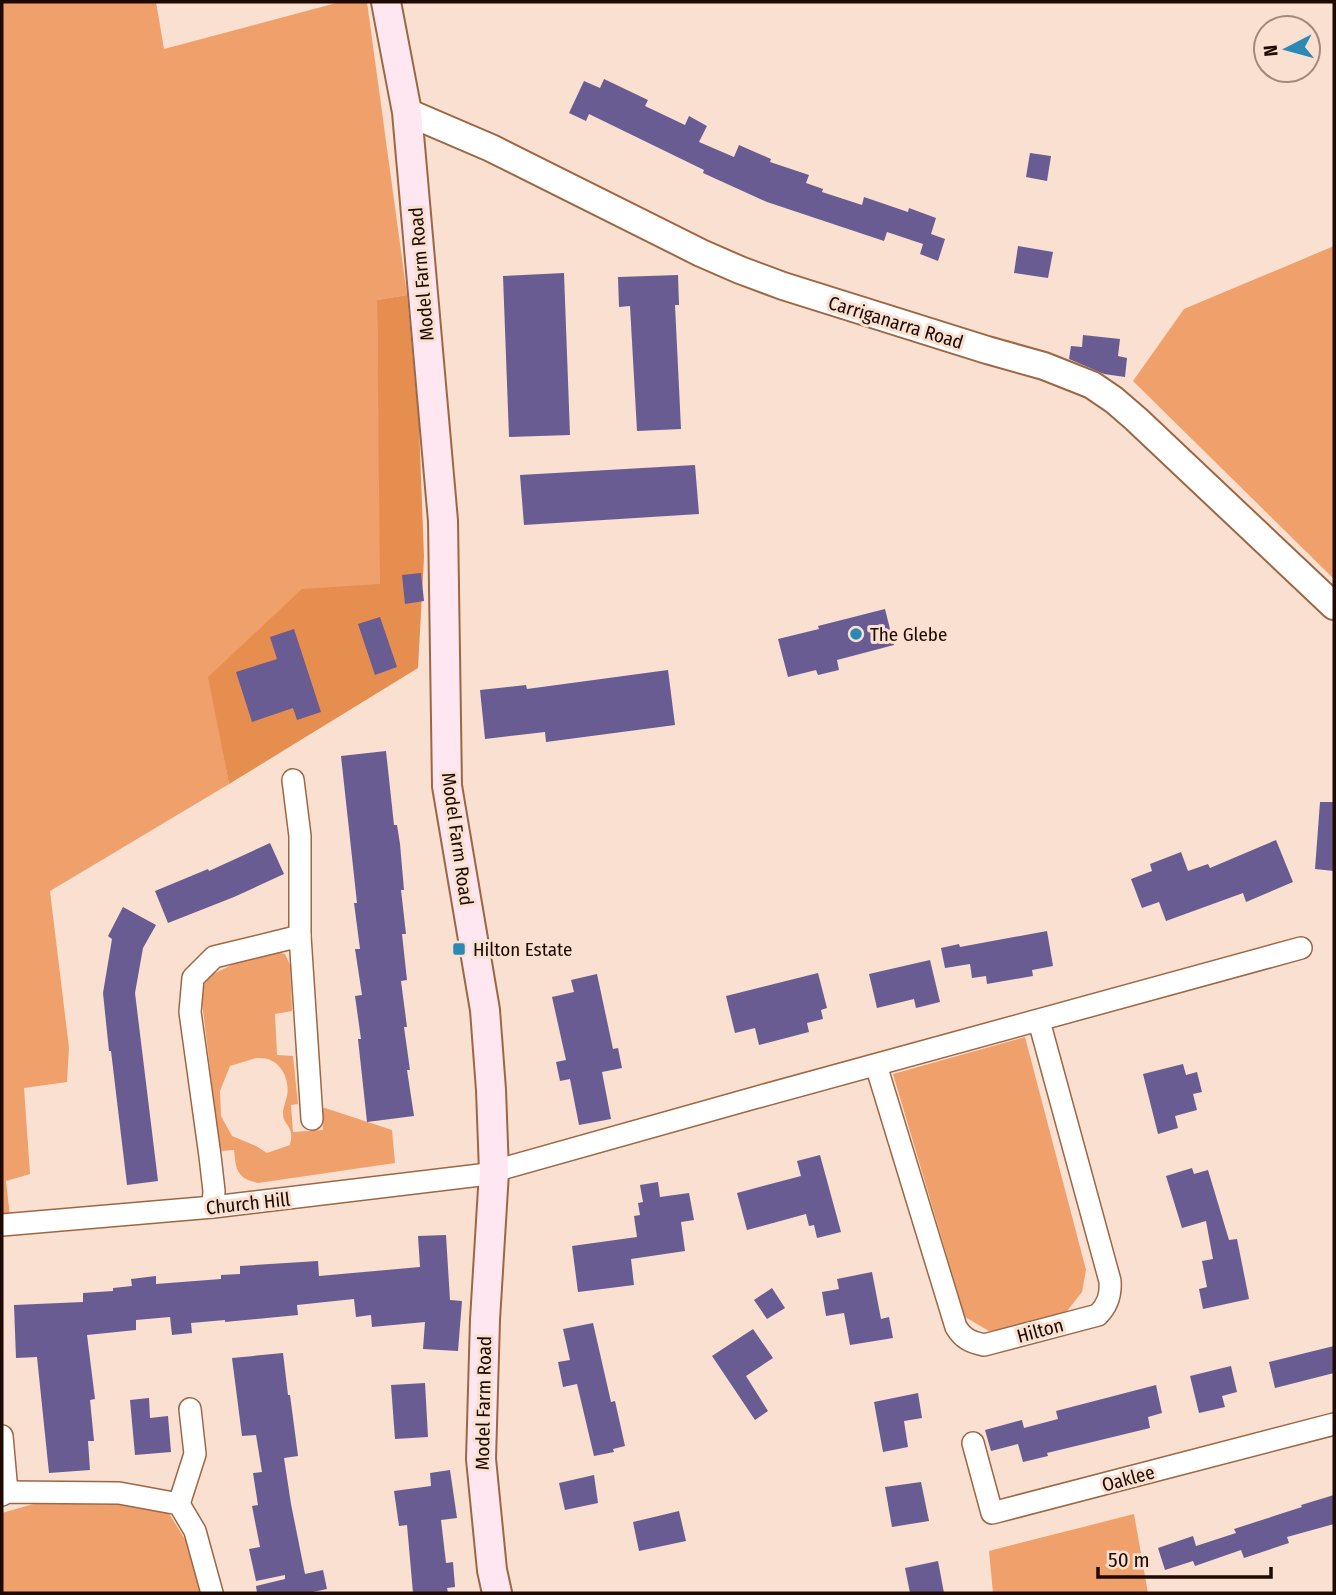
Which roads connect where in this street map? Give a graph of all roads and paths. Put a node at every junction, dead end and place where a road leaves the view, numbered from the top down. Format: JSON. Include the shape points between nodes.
{"nodes":[{"id":1,"x":386,"y":2,"type":"edge"},
{"id":2,"x":407,"y":112,"type":"junction"},
{"id":3,"x":1334,"y":606,"type":"edge"},
{"id":4,"x":293,"y":780,"type":"dead end"},
{"id":5,"x":300,"y":936,"type":"junction"},
{"id":6,"x":1301,"y":948,"type":"dead end"},
{"id":7,"x":1039,"y":1021,"type":"junction"},
{"id":8,"x":876,"y":1065,"type":"junction"},
{"id":9,"x":312,"y":1119,"type":"dead end"},
{"id":10,"x":494,"y":1172,"type":"junction"},
{"id":11,"x":213,"y":1207,"type":"junction"},
{"id":12,"x":2,"y":1225,"type":"edge"},
{"id":13,"x":190,"y":1409,"type":"dead end"},
{"id":14,"x":1334,"y":1424,"type":"edge"},
{"id":15,"x":2,"y":1436,"type":"edge"},
{"id":16,"x":973,"y":1443,"type":"dead end"},
{"id":17,"x":4,"y":1494,"type":"edge"},
{"id":18,"x":179,"y":1504,"type":"junction"},
{"id":19,"x":212,"y":1593,"type":"edge"},
{"id":20,"x":496,"y":1593,"type":"edge"}],
"edges":[{"from":1,"to":2,"type":"main road","name":"Model Farm Road"},
{"from":2,"to":3,"type":"street","name":"Carriganarra Road","via":[[740,270],[1092,385],[1136,419]]},
{"from":2,"to":10,"type":"main road","name":"Model Farm Road","via":[[443,521],[447,786],[485,1010]]},
{"from":4,"to":5,"type":"street","via":[[300,836]]},
{"from":5,"to":9,"type":"street"},
{"from":5,"to":11,"type":"street","via":[[214,957],[193,978],[190,1013]]},
{"from":6,"to":7,"type":"street"},
{"from":7,"to":8,"type":"street"},
{"from":7,"to":8,"type":"street","name":"Hilton","via":[[1111,1281],[1109,1300],[1098,1315],[984,1345],[961,1336]]},
{"from":8,"to":10,"type":"street"},
{"from":10,"to":11,"type":"street","name":"Church Hill"},
{"from":10,"to":20,"type":"main road","name":"Model Farm Road","via":[[481,1459]]},
{"from":11,"to":12,"type":"street","name":"Church Hill"},
{"from":13,"to":18,"type":"street","via":[[195,1454]]},
{"from":14,"to":16,"type":"street","name":"Oaklee","via":[[992,1513]]},
{"from":15,"to":17,"type":"street"},
{"from":17,"to":18,"type":"street","via":[[119,1493]]},
{"from":18,"to":19,"type":"street","via":[[195,1531]]}]}
